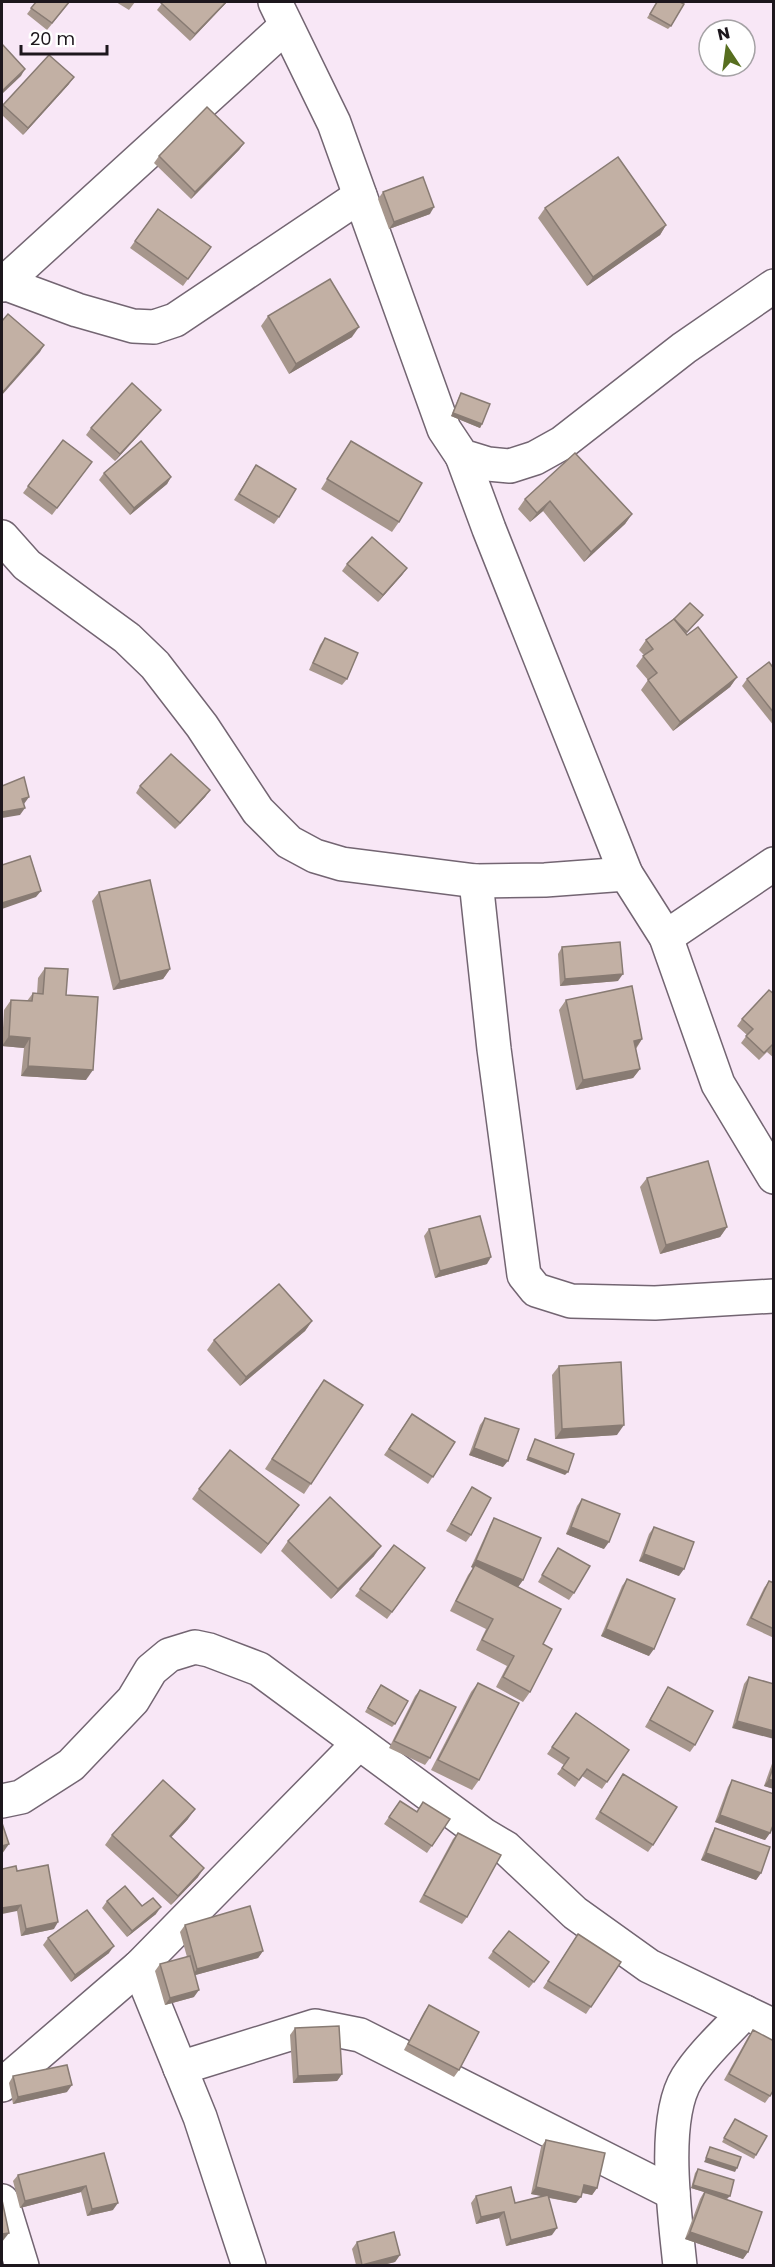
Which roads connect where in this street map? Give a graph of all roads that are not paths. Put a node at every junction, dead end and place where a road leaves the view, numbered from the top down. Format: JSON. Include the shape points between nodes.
{"nodes":[{"id":1,"x":281,"y":14,"type":"edge"},
{"id":2,"x":360,"y":196,"type":"junction"},
{"id":3,"x":3,"y":284,"type":"edge"},
{"id":4,"x":774,"y":286,"type":"edge"},
{"id":5,"x":462,"y":456,"type":"junction"},
{"id":6,"x":2,"y":537,"type":"edge"},
{"id":7,"x":774,"y":864,"type":"edge"},
{"id":8,"x":626,"y":874,"type":"junction"},
{"id":9,"x":476,"y":881,"type":"junction"},
{"id":10,"x":666,"y":938,"type":"junction"},
{"id":11,"x":774,"y":1177,"type":"edge"},
{"id":12,"x":774,"y":1296,"type":"edge"},
{"id":13,"x":359,"y":1743,"type":"junction"},
{"id":14,"x":2,"y":1801,"type":"edge"},
{"id":15,"x":139,"y":1967,"type":"junction"},
{"id":16,"x":759,"y":2019,"type":"edge"},
{"id":17,"x":180,"y":2068,"type":"junction"},
{"id":18,"x":2,"y":2085,"type":"edge"},
{"id":19,"x":673,"y":2193,"type":"junction"},
{"id":20,"x":2,"y":2201,"type":"edge"},
{"id":21,"x":22,"y":2265,"type":"edge"},
{"id":22,"x":249,"y":2265,"type":"edge"},
{"id":23,"x":680,"y":2265,"type":"edge"}],
"edges":[{"from":1,"to":2,"type":"street","via":[[334,123]]},
{"from":1,"to":3,"type":"street"},
{"from":2,"to":3,"type":"street","via":[[175,320],[154,327],[132,326]]},
{"from":2,"to":5,"type":"street","via":[[444,429]]},
{"from":4,"to":5,"type":"street","via":[[684,348],[562,443],[535,458],[510,466]]},
{"from":5,"to":8,"type":"street"},
{"from":6,"to":9,"type":"street","via":[[27,565],[127,638],[155,665],[202,726],[258,811],[289,842],[342,864]]},
{"from":7,"to":10,"type":"street"},
{"from":8,"to":9,"type":"street"},
{"from":8,"to":10,"type":"street"},
{"from":9,"to":12,"type":"street","via":[[524,1275],[536,1290],[571,1301],[655,1304]]},
{"from":10,"to":11,"type":"street","via":[[718,1084]]},
{"from":13,"to":14,"type":"street","via":[[259,1669],[195,1647],[169,1655],[151,1670],[133,1700],[71,1765],[21,1797]]},
{"from":13,"to":15,"type":"street"},
{"from":13,"to":16,"type":"street","via":[[506,1848],[575,1913],[650,1965]]},
{"from":15,"to":17,"type":"street"},
{"from":15,"to":18,"type":"street"},
{"from":16,"to":19,"type":"street","via":[[686,2079],[673,2115]]},
{"from":17,"to":19,"type":"street","via":[[315,2026],[360,2035]]},
{"from":17,"to":22,"type":"street"},
{"from":19,"to":23,"type":"street"},
{"from":20,"to":21,"type":"street"}]}
